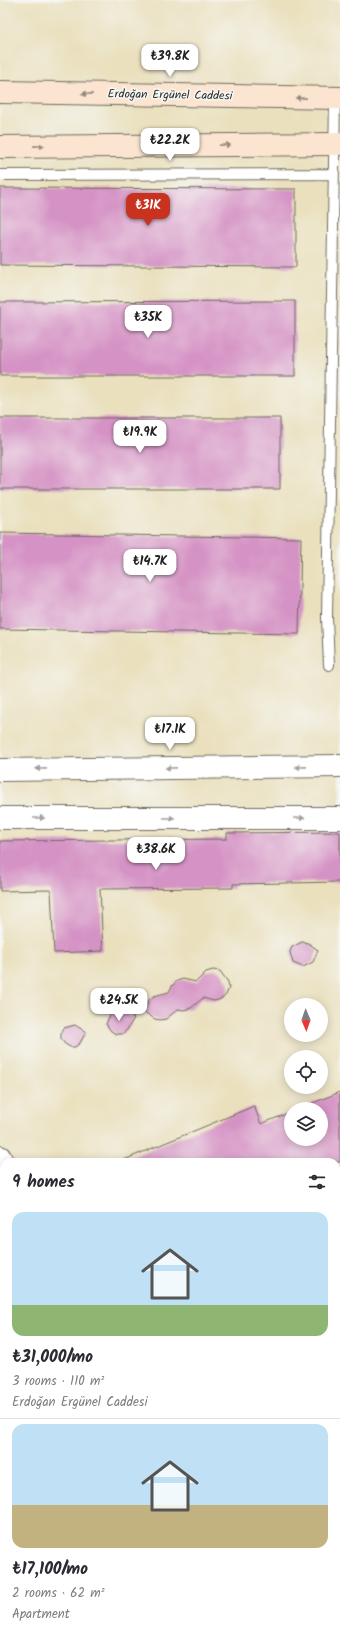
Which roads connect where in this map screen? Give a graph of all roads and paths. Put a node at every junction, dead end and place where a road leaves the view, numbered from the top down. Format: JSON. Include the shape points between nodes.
{"nodes":[{"id":1,"x":0,"y":92,"type":"edge"},
{"id":2,"x":338,"y":98,"type":"edge"},
{"id":3,"x":337,"y":144,"type":"edge"},
{"id":4,"x":0,"y":147,"type":"edge"},
{"id":5,"x":334,"y":174,"type":"junction"},
{"id":6,"x":0,"y":175,"type":"edge"},
{"id":7,"x":329,"y":664,"type":"dead end"},
{"id":8,"x":340,"y":766,"type":"edge"},
{"id":9,"x":0,"y":770,"type":"edge"},
{"id":10,"x":0,"y":818,"type":"edge"},
{"id":11,"x":340,"y":818,"type":"edge"}],
"edges":[{"from":2,"to":1,"type":"main road","name":"Erdoğan Ergünel Caddesi","one_way":true},
{"from":2,"to":3,"type":"lane"},
{"from":4,"to":3,"type":"main road","one_way":true},
{"from":3,"to":5,"type":"lane"},
{"from":5,"to":6,"type":"lane"},
{"from":5,"to":7,"type":"lane","via":[[327,618]]},
{"from":8,"to":9,"type":"street","one_way":true},
{"from":10,"to":11,"type":"street","one_way":true}]}
